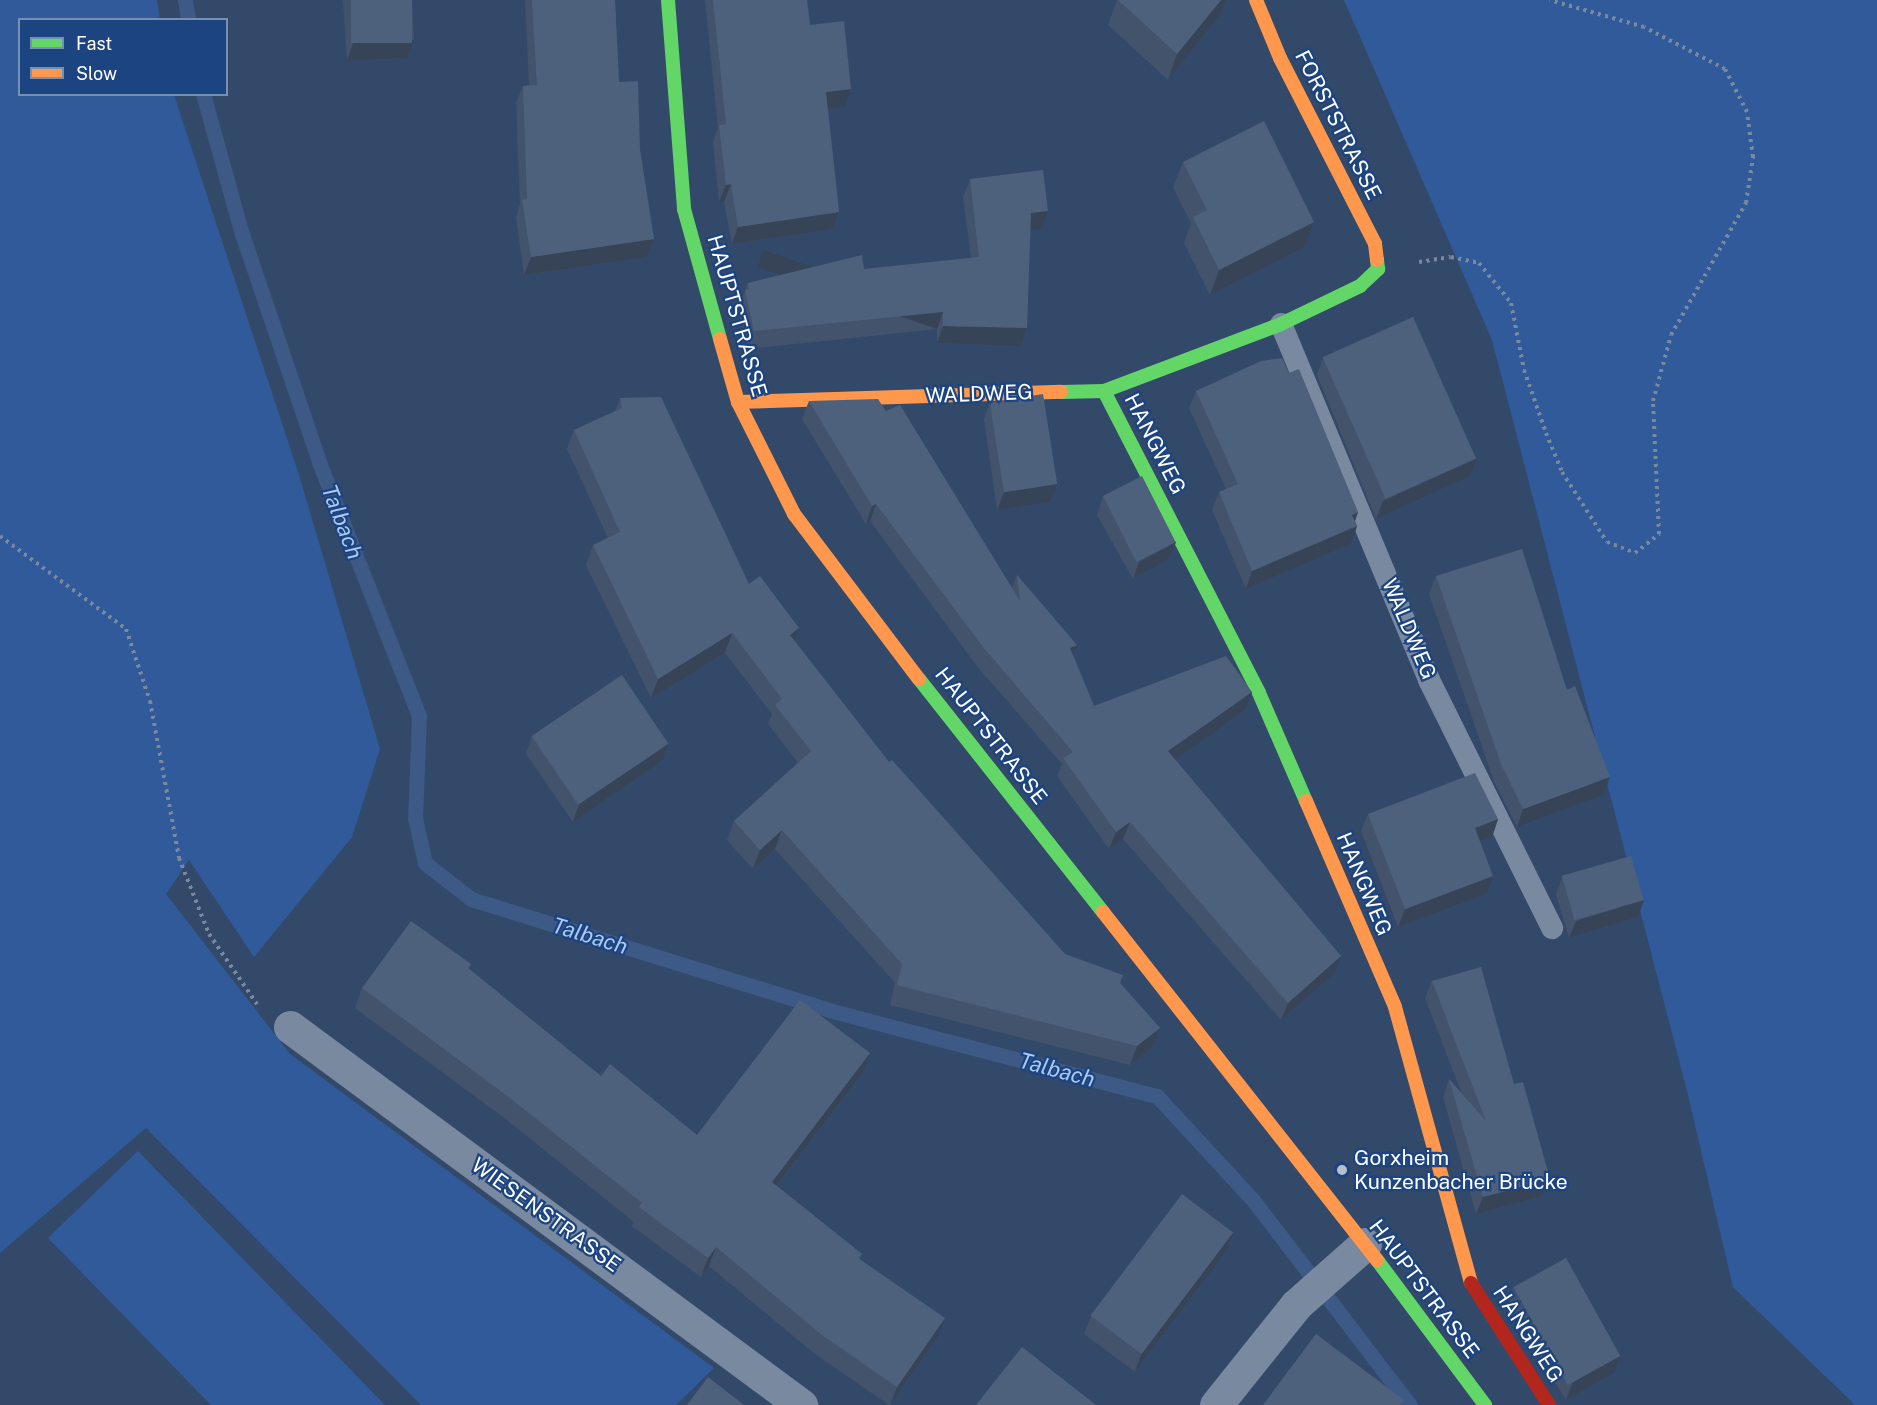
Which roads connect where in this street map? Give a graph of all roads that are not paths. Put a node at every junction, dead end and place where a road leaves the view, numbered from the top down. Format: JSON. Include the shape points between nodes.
{"nodes":[{"id":1,"x":668,"y":0,"type":"edge"},
{"id":2,"x":1257,"y":0,"type":"edge"},
{"id":3,"x":1378,"y":269,"type":"joint"},
{"id":4,"x":1281,"y":324,"type":"junction"},
{"id":5,"x":1104,"y":391,"type":"junction"},
{"id":6,"x":738,"y":402,"type":"junction"},
{"id":7,"x":1552,"y":928,"type":"dead end"},
{"id":8,"x":290,"y":1027,"type":"road end"},
{"id":9,"x":1365,"y":1244,"type":"junction"},
{"id":10,"x":801,"y":1405,"type":"edge"},
{"id":11,"x":1216,"y":1405,"type":"edge"},
{"id":12,"x":1485,"y":1405,"type":"edge"},
{"id":13,"x":1549,"y":1405,"type":"edge"}],
"edges":[{"from":1,"to":6,"type":"street","name":"HAUPTSTRASSE","via":[[684,209]]},
{"from":2,"to":3,"type":"street","name":"FORSTSTRASSE","via":[[1280,58],[1375,243]]},
{"from":3,"to":4,"type":"street","name":"WALDWEG","via":[[1360,286]]},
{"from":4,"to":5,"type":"street","name":"WALDWEG"},
{"from":4,"to":7,"type":"lane","name":"WALDWEG","via":[[1429,680]]},
{"from":5,"to":6,"type":"street","name":"WALDWEG"},
{"from":5,"to":13,"type":"street","name":"HANGWEG","via":[[1259,693],[1395,1007],[1467,1278]]},
{"from":6,"to":9,"type":"street","name":"HAUPTSTRASSE","via":[[794,514],[826,561]]},
{"from":8,"to":10,"type":"street","name":"WIESENSTRASSE"},
{"from":9,"to":11,"type":"street","via":[[1296,1305]]},
{"from":9,"to":12,"type":"street","name":"HAUPTSTRASSE"}]}
